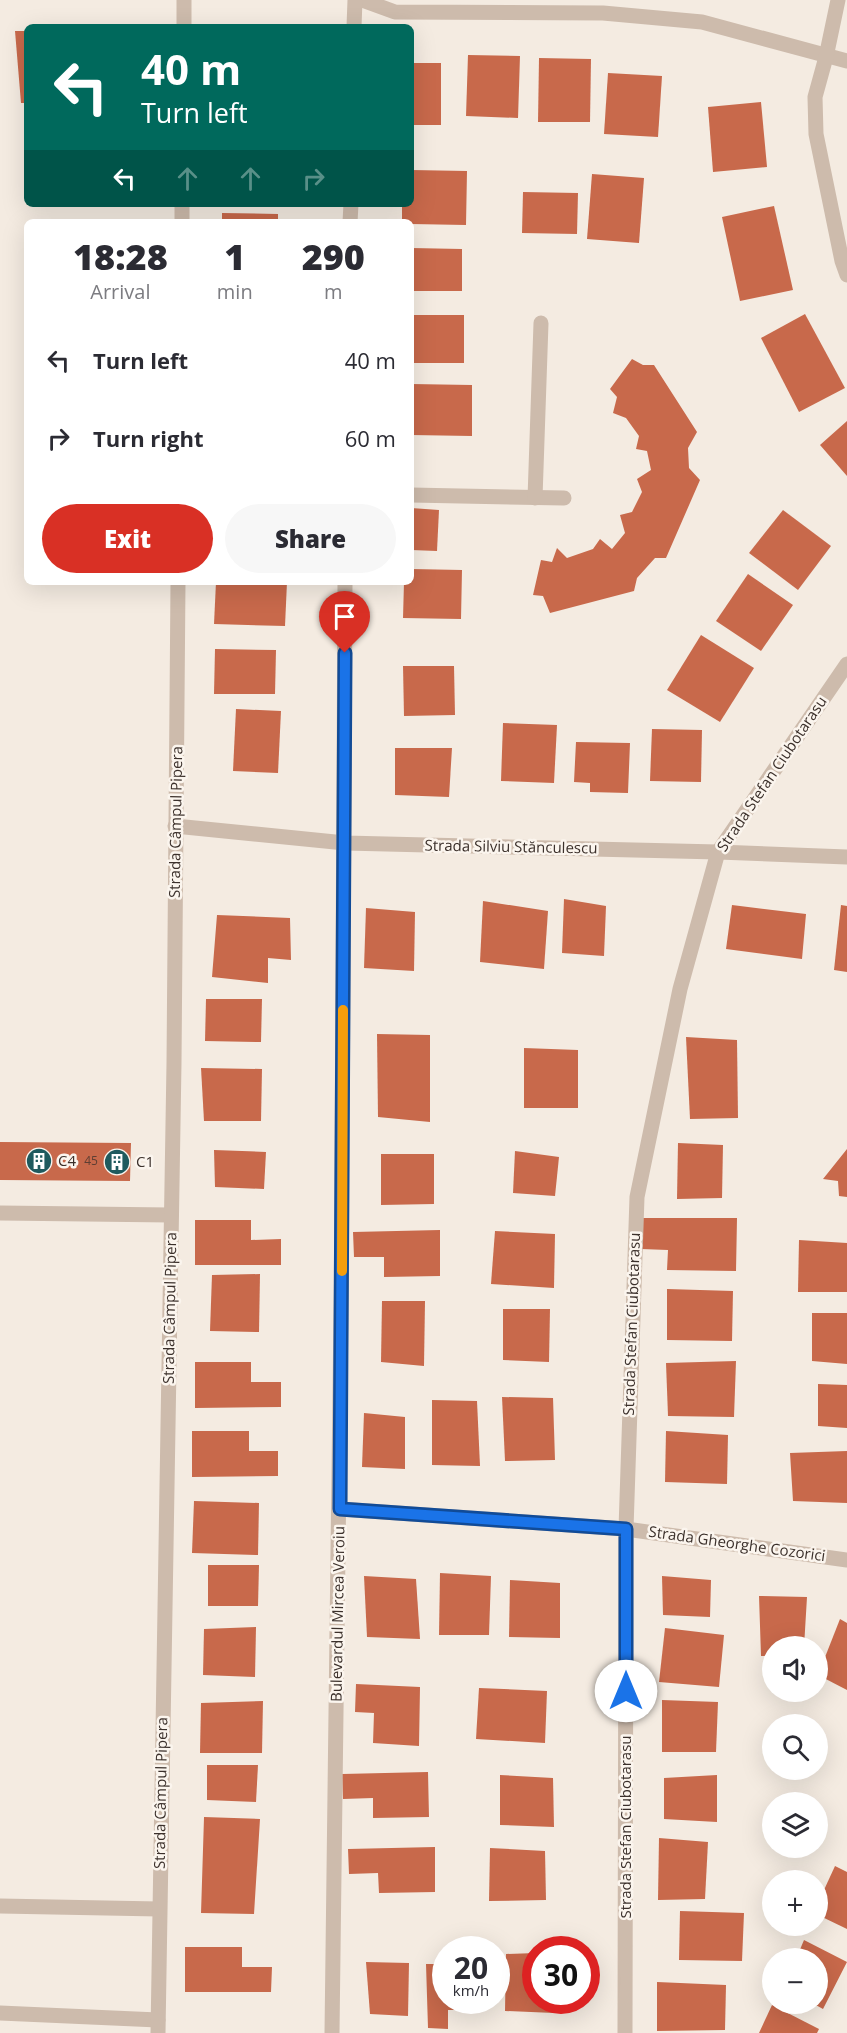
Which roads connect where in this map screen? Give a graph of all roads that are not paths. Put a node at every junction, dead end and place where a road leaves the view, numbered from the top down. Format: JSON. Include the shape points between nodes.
{"nodes":[{"id":1,"x":184,"y":0,"type":"edge"},
{"id":2,"x":355,"y":0,"type":"edge"},
{"id":3,"x":362,"y":0,"type":"edge"},
{"id":4,"x":838,"y":0,"type":"edge"},
{"id":5,"x":184,"y":24,"type":"edge"},
{"id":6,"x":354,"y":24,"type":"edge"},
{"id":7,"x":826,"y":57,"type":"junction"},
{"id":8,"x":847,"y":61,"type":"edge"},
{"id":9,"x":847,"y":275,"type":"edge"},
{"id":10,"x":541,"y":323,"type":"dead end"},
{"id":11,"x":414,"y":495,"type":"edge"},
{"id":12,"x":535,"y":498,"type":"junction"},
{"id":13,"x":564,"y":498,"type":"dead end"},
{"id":14,"x":178,"y":585,"type":"edge"},
{"id":15,"x":345,"y":585,"type":"edge"},
{"id":16,"x":847,"y":664,"type":"edge"},
{"id":17,"x":176,"y":826,"type":"junction"},
{"id":18,"x":345,"y":843,"type":"junction"},
{"id":19,"x":718,"y":852,"type":"junction"},
{"id":20,"x":847,"y":857,"type":"edge"},
{"id":21,"x":0,"y":1213,"type":"edge"},
{"id":22,"x":171,"y":1215,"type":"junction"},
{"id":23,"x":340,"y":1509,"type":"junction"},
{"id":24,"x":626,"y":1529,"type":"junction"},
{"id":25,"x":847,"y":1560,"type":"edge"},
{"id":26,"x":0,"y":1906,"type":"edge"},
{"id":27,"x":159,"y":1909,"type":"junction"},
{"id":28,"x":0,"y":2013,"type":"edge"},
{"id":29,"x":158,"y":2027,"type":"edge"},
{"id":30,"x":332,"y":2033,"type":"edge"},
{"id":31,"x":625,"y":2033,"type":"edge"}],
"edges":[{"from":1,"to":5,"type":"street"},
{"from":2,"to":6,"type":"street"},
{"from":3,"to":7,"type":"street","via":[[395,12],[603,13],[702,22]]},
{"from":4,"to":7,"type":"street"},
{"from":7,"to":8,"type":"street"},
{"from":7,"to":9,"type":"street","via":[[815,97],[816,134]]},
{"from":10,"to":12,"type":"street"},
{"from":11,"to":12,"type":"street"},
{"from":12,"to":13,"type":"street"},
{"from":14,"to":17,"type":"street","name":"Strada Câmpul Pipera"},
{"from":15,"to":18,"type":"street","name":"Bulevardul Mircea Veroiu"},
{"from":16,"to":19,"type":"street","name":"Strada Stefan Ciubotarasu"},
{"from":17,"to":18,"type":"street","name":"Strada Silviu Stănculescu"},
{"from":17,"to":22,"type":"street","name":"Strada Câmpul Pipera"},
{"from":18,"to":19,"type":"street","name":"Strada Silviu Stănculescu"},
{"from":18,"to":23,"type":"street","name":"Bulevardul Mircea Veroiu"},
{"from":19,"to":20,"type":"street","name":"Strada Silviu Stănculescu"},
{"from":19,"to":24,"type":"street","name":"Strada Stefan Ciubotarasu","via":[[680,989],[637,1197]]},
{"from":21,"to":22,"type":"street"},
{"from":22,"to":27,"type":"street","name":"Strada Câmpul Pipera"},
{"from":23,"to":24,"type":"street","name":"Strada Gheorghe Cozorici"},
{"from":23,"to":30,"type":"street","name":"Bulevardul Mircea Veroiu"},
{"from":24,"to":25,"type":"street","name":"Strada Gheorghe Cozorici"},
{"from":24,"to":31,"type":"street","name":"Strada Stefan Ciubotarasu"},
{"from":26,"to":27,"type":"street"},
{"from":27,"to":29,"type":"street","name":"Strada Câmpul Pipera"},
{"from":28,"to":29,"type":"street"}]}
